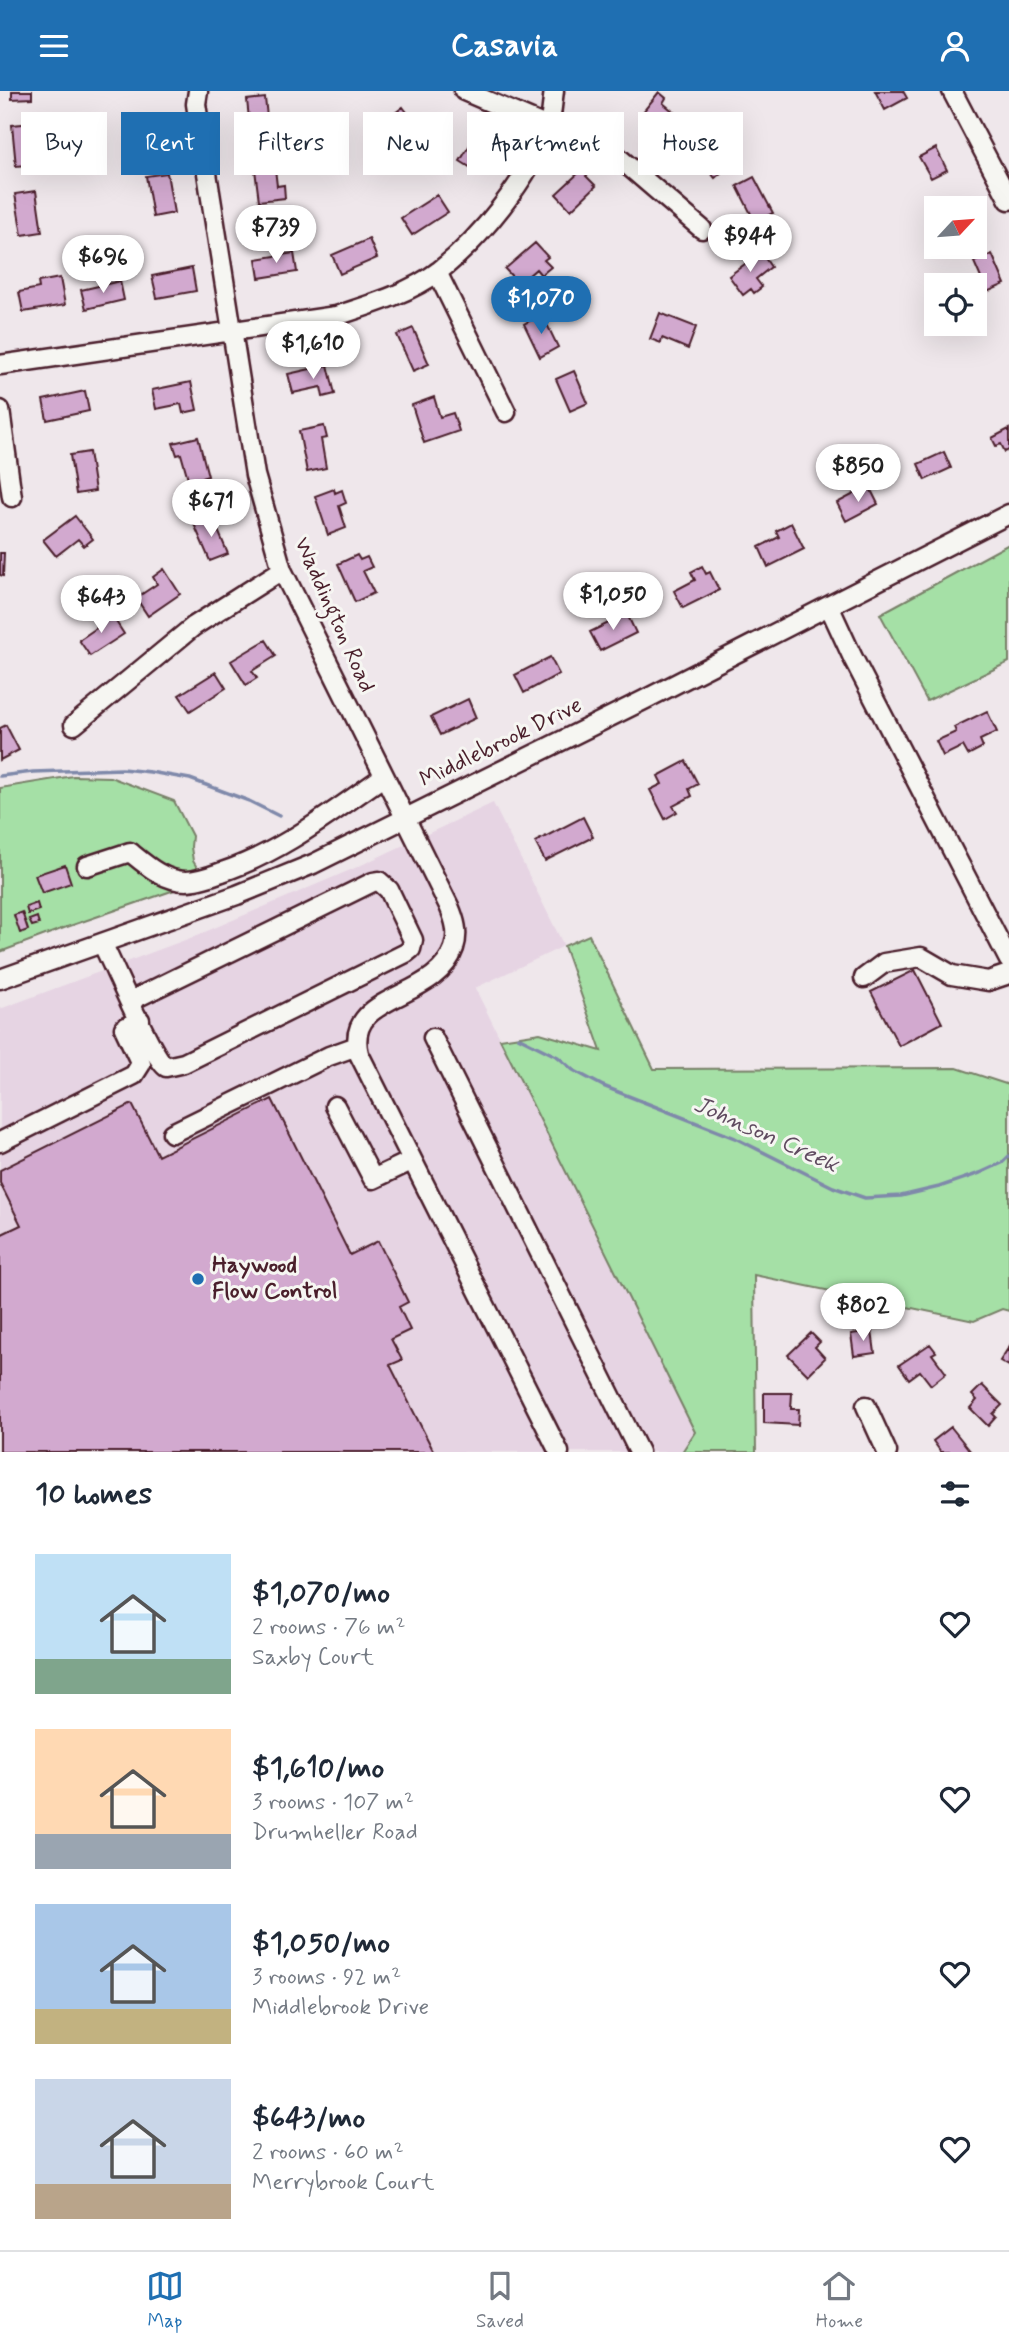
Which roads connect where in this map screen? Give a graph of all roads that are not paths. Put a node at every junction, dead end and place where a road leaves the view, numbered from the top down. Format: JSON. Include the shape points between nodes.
{"nodes":[{"id":1,"x":198,"y":91,"type":"edge"},
{"id":2,"x":464,"y":91,"type":"edge"},
{"id":3,"x":554,"y":91,"type":"edge"},
{"id":4,"x":952,"y":91,"type":"edge"},
{"id":5,"x":513,"y":112,"type":"edge"},
{"id":6,"x":550,"y":112,"type":"edge"},
{"id":7,"x":624,"y":162,"type":"edge"},
{"id":8,"x":523,"y":175,"type":"edge"},
{"id":9,"x":1009,"y":200,"type":"edge"},
{"id":10,"x":702,"y":229,"type":"dead end"},
{"id":11,"x":437,"y":272,"type":"junction"},
{"id":12,"x":231,"y":332,"type":"junction"},
{"id":13,"x":0,"y":365,"type":"edge"},
{"id":14,"x":0,"y":410,"type":"edge"},
{"id":15,"x":506,"y":412,"type":"dead end"},
{"id":16,"x":12,"y":497,"type":"dead end"},
{"id":17,"x":1009,"y":514,"type":"edge"},
{"id":18,"x":282,"y":570,"type":"junction"},
{"id":19,"x":829,"y":606,"type":"junction"},
{"id":20,"x":74,"y":725,"type":"dead end"},
{"id":21,"x":383,"y":777,"type":"junction"},
{"id":22,"x":404,"y":818,"type":"junction"},
{"id":23,"x":88,"y":866,"type":"dead end"},
{"id":24,"x":102,"y":943,"type":"junction"},
{"id":25,"x":1009,"y":960,"type":"edge"},
{"id":26,"x":1009,"y":974,"type":"edge"},
{"id":27,"x":864,"y":978,"type":"dead end"},
{"id":28,"x":0,"y":979,"type":"edge"},
{"id":29,"x":130,"y":1001,"type":"junction"},
{"id":30,"x":140,"y":1020,"type":"junction"},
{"id":31,"x":433,"y":1038,"type":"dead end"},
{"id":32,"x":357,"y":1046,"type":"junction"},
{"id":33,"x":335,"y":1106,"type":"dead end"},
{"id":34,"x":172,"y":1133,"type":"dead end"},
{"id":35,"x":0,"y":1142,"type":"edge"},
{"id":36,"x":411,"y":1161,"type":"junction"},
{"id":37,"x":866,"y":1406,"type":"dead end"},
{"id":38,"x":559,"y":1452,"type":"edge"},
{"id":39,"x":639,"y":1452,"type":"edge"},
{"id":40,"x":887,"y":1452,"type":"edge"}],
"edges":[{"from":1,"to":12,"type":"street","name":"Waddington Road","via":[[196,104]]},
{"from":2,"to":5,"type":"street"},
{"from":3,"to":6,"type":"street"},
{"from":4,"to":9,"type":"street"},
{"from":7,"to":10,"type":"street"},
{"from":8,"to":11,"type":"street","via":[[480,234]]},
{"from":11,"to":12,"type":"street","via":[[386,299],[336,316]]},
{"from":11,"to":15,"type":"street"},
{"from":12,"to":13,"type":"street"},
{"from":12,"to":18,"type":"street","name":"Waddington Road","via":[[255,475]]},
{"from":14,"to":16,"type":"street"},
{"from":17,"to":19,"type":"street","name":"Middlebrook Drive"},
{"from":18,"to":20,"type":"street","via":[[194,626]]},
{"from":18,"to":21,"type":"street","name":"Waddington Road"},
{"from":19,"to":22,"type":"street","name":"Middlebrook Drive"},
{"from":19,"to":25,"type":"street"},
{"from":21,"to":22,"type":"street","name":"Waddington Road"},
{"from":21,"to":23,"type":"street","via":[[292,839],[212,876],[185,881],[169,878],[130,852]]},
{"from":22,"to":24,"type":"street","name":"Middlebrook Drive","via":[[281,878]]},
{"from":22,"to":32,"type":"street","name":"Waddington Road","via":[[453,916],[457,934],[449,960],[434,978],[365,1017]]},
{"from":24,"to":28,"type":"street","name":"Middlebrook Drive"},
{"from":24,"to":29,"type":"street"},
{"from":26,"to":27,"type":"street","via":[[988,981],[952,975],[921,957],[884,963]]},
{"from":29,"to":30,"type":"street"},
{"from":29,"to":30,"type":"street","via":[[373,882],[379,881],[389,890],[413,940],[407,954],[174,1066],[161,1063]]},
{"from":30,"to":35,"type":"street","via":[[124,1028],[141,1064],[134,1075]]},
{"from":31,"to":39,"type":"street"},
{"from":32,"to":34,"type":"street"},
{"from":32,"to":36,"type":"street"},
{"from":33,"to":36,"type":"street","via":[[373,1179]]},
{"from":36,"to":38,"type":"street"},
{"from":37,"to":40,"type":"street"}]}
